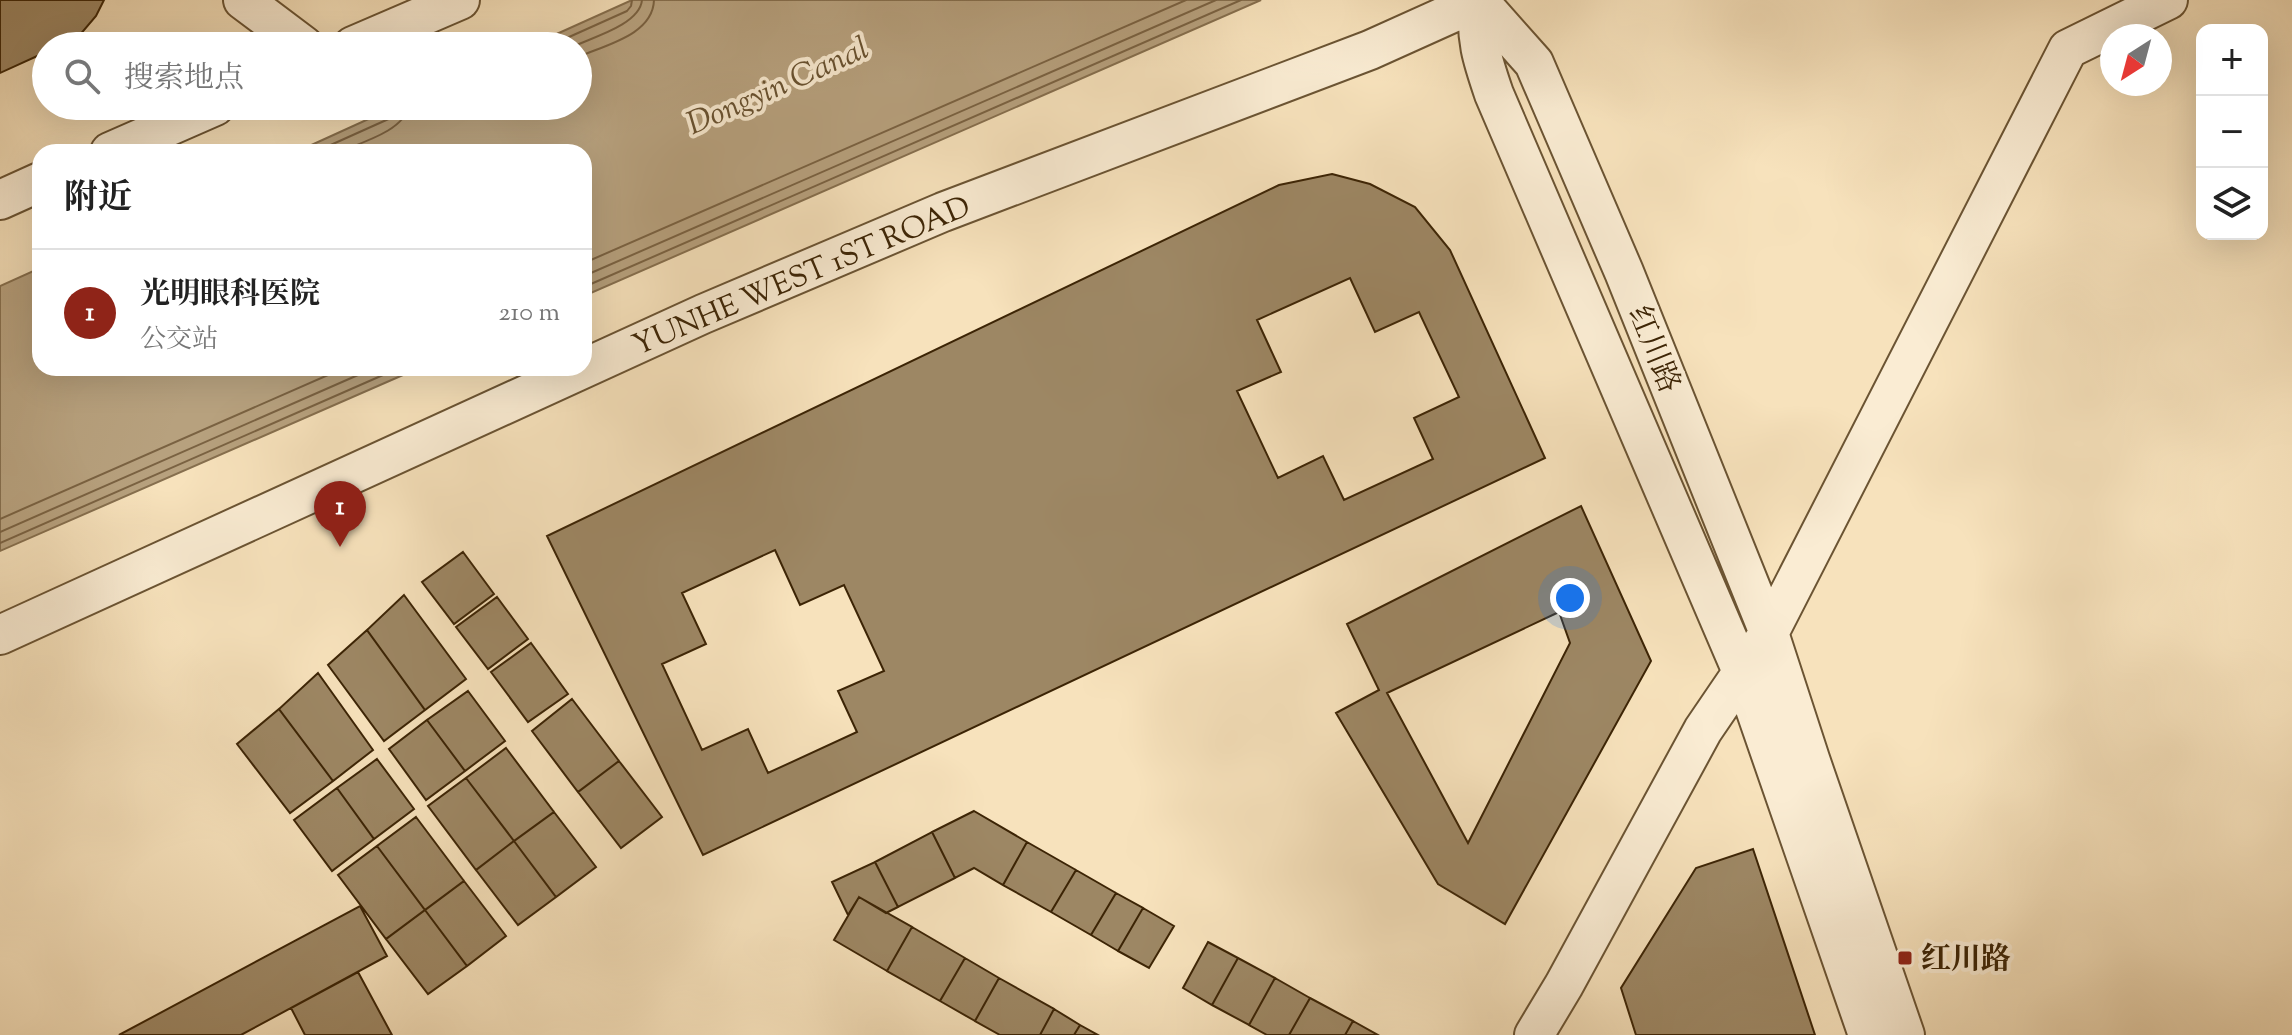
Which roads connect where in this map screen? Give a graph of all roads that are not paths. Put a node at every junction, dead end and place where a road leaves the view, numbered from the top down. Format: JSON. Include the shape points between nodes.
{"nodes":[{"id":1,"x":243,"y":0,"type":"edge"},
{"id":2,"x":460,"y":0,"type":"edge"},
{"id":3,"x":1479,"y":0,"type":"edge"},
{"id":4,"x":2168,"y":0,"type":"edge"},
{"id":5,"x":285,"y":32,"type":"edge"},
{"id":6,"x":386,"y":32,"type":"edge"},
{"id":7,"x":183,"y":120,"type":"edge"},
{"id":8,"x":128,"y":144,"type":"edge"},
{"id":9,"x":32,"y":186,"type":"edge"},
{"id":10,"x":0,"y":200,"type":"edge"},
{"id":11,"x":592,"y":365,"type":"edge"},
{"id":12,"x":567,"y":376,"type":"edge"},
{"id":13,"x":1769,"y":633,"type":"junction"},
{"id":14,"x":0,"y":635,"type":"edge"},
{"id":15,"x":1743,"y":674,"type":"junction"},
{"id":16,"x":1534,"y":1035,"type":"edge"},
{"id":17,"x":1868,"y":1035,"type":"edge"},
{"id":18,"x":1905,"y":1035,"type":"edge"}],
"edges":[{"from":1,"to":5,"type":"street"},
{"from":2,"to":6,"type":"street"},
{"from":3,"to":11,"type":"street","name":"YUNHE WEST 1ST ROAD","via":[[1370,50],[943,212]]},
{"from":3,"to":13,"type":"street","name":"红川路","via":[[1534,63]]},
{"from":3,"to":15,"type":"street","name":"红川路","via":[[1480,55],[1494,94]]},
{"from":4,"to":13,"type":"street","via":[[2068,49]]},
{"from":7,"to":8,"type":"street"},
{"from":9,"to":10,"type":"street"},
{"from":12,"to":14,"type":"street","name":"YUNHE WEST 1ST ROAD"},
{"from":13,"to":15,"type":"street"},
{"from":13,"to":18,"type":"street","name":"红川路"},
{"from":15,"to":16,"type":"street","via":[[1703,730]]},
{"from":15,"to":17,"type":"street","name":"红川路"}]}
